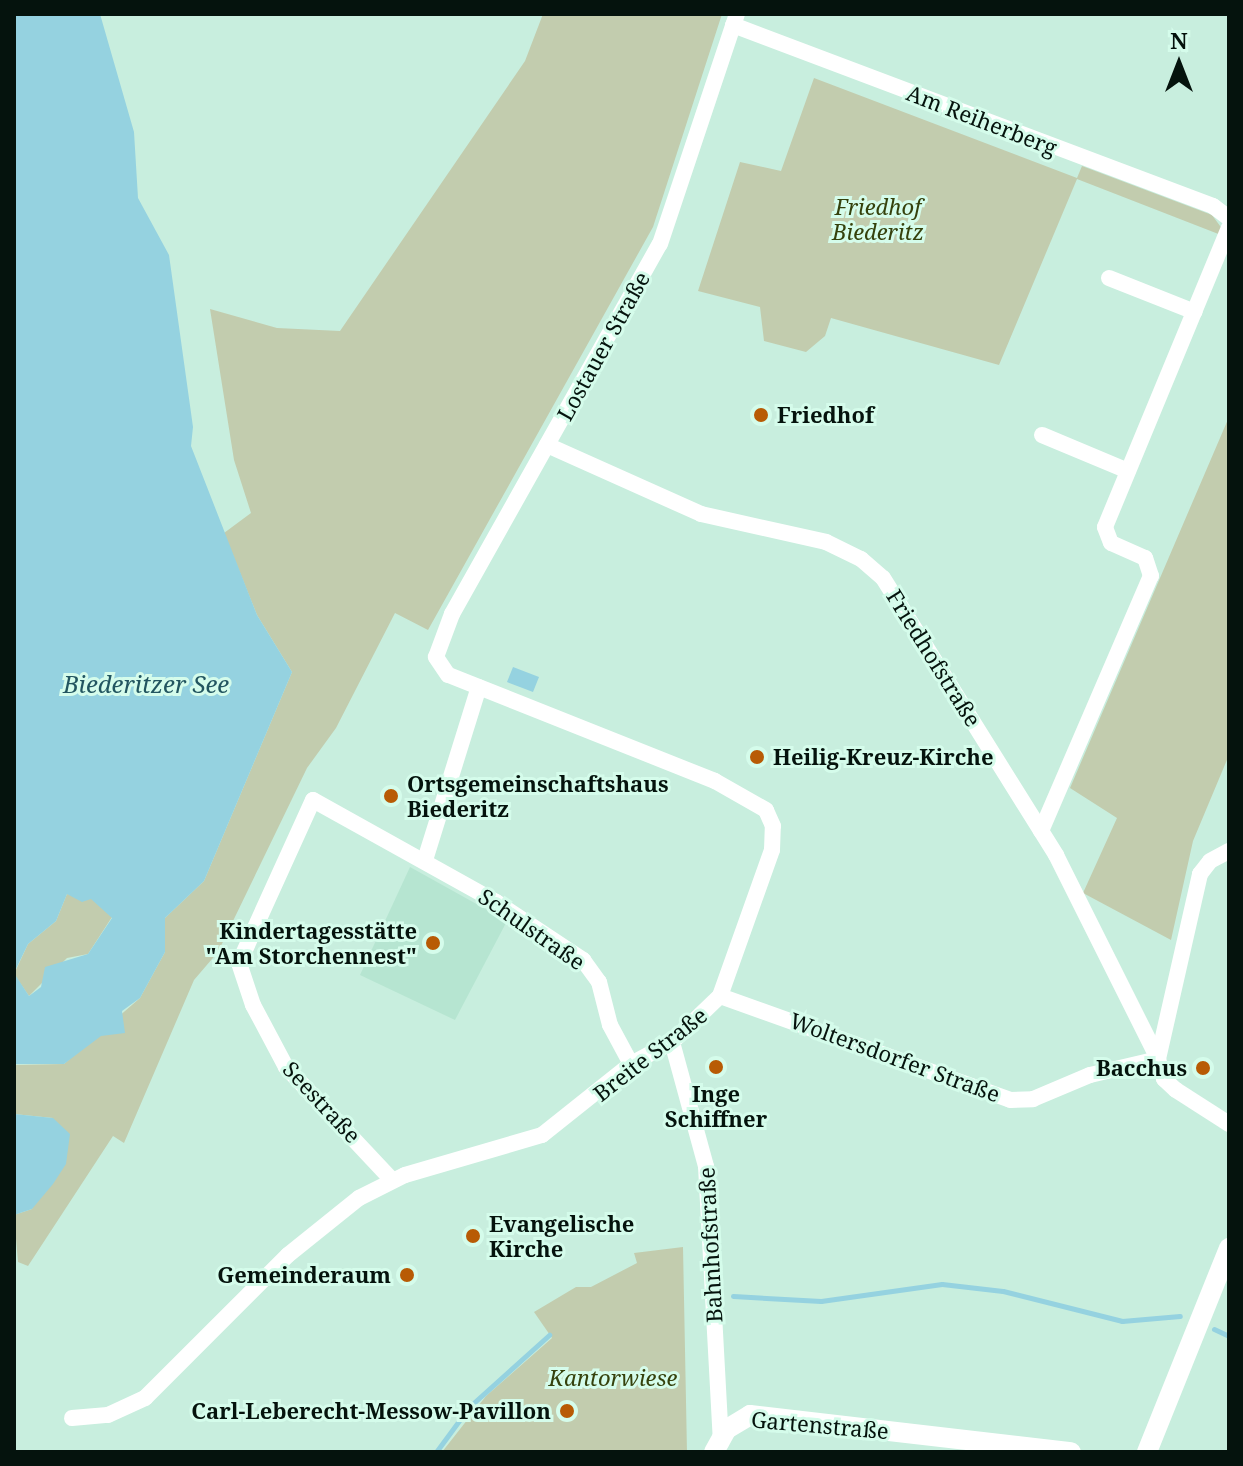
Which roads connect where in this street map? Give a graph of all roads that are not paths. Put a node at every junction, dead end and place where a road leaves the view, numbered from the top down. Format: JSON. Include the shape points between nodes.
{"nodes":[{"id":1,"x":735,"y":19,"type":"edge"},
{"id":2,"x":1229,"y":218,"type":"edge"},
{"id":3,"x":1229,"y":228,"type":"edge"},
{"id":4,"x":1109,"y":278,"type":"dead end"},
{"id":5,"x":1195,"y":312,"type":"junction"},
{"id":6,"x":1042,"y":435,"type":"dead end"},
{"id":7,"x":547,"y":445,"type":"junction"},
{"id":8,"x":1128,"y":471,"type":"junction"},
{"id":9,"x":437,"y":663,"type":"joint"},
{"id":10,"x":479,"y":687,"type":"junction"},
{"id":11,"x":313,"y":800,"type":"joint"},
{"id":12,"x":1041,"y":831,"type":"junction"},
{"id":13,"x":1229,"y":851,"type":"edge"},
{"id":14,"x":425,"y":860,"type":"junction"},
{"id":15,"x":720,"y":996,"type":"junction"},
{"id":16,"x":672,"y":1042,"type":"junction"},
{"id":17,"x":1158,"y":1059,"type":"junction"},
{"id":18,"x":631,"y":1064,"type":"junction"},
{"id":19,"x":1229,"y":1124,"type":"edge"},
{"id":20,"x":392,"y":1180,"type":"junction"},
{"id":21,"x":1229,"y":1248,"type":"edge"},
{"id":22,"x":72,"y":1418,"type":"dead end"},
{"id":23,"x":718,"y":1447,"type":"edge"},
{"id":24,"x":1071,"y":1452,"type":"edge"},
{"id":25,"x":1147,"y":1452,"type":"edge"}],
"edges":[{"from":1,"to":2,"type":"street","name":"Am Reiherberg","via":[[1213,206]]},
{"from":1,"to":7,"type":"street","name":"Lostauer Straße","via":[[665,233]]},
{"from":3,"to":5,"type":"street"},
{"from":4,"to":5,"type":"street"},
{"from":5,"to":8,"type":"street"},
{"from":6,"to":8,"type":"street"},
{"from":7,"to":9,"type":"street","name":"Lostauer Straße","via":[[452,614]]},
{"from":7,"to":12,"type":"street","name":"Friedhofstraße","via":[[667,501],[725,522],[826,542],[872,568],[893,589]]},
{"from":8,"to":12,"type":"street","via":[[1105,534],[1111,543],[1145,558],[1151,576]]},
{"from":9,"to":10,"type":"street","name":"Breite Straße","via":[[444,673]]},
{"from":10,"to":14,"type":"street"},
{"from":10,"to":15,"type":"street","name":"Breite Straße","via":[[715,781],[766,810],[773,826],[772,850]]},
{"from":11,"to":14,"type":"street","name":"Schulstraße"},
{"from":11,"to":20,"type":"street","name":"Seestraße","via":[[239,963],[253,1005],[286,1067]]},
{"from":12,"to":17,"type":"street","name":"Friedhofstraße","via":[[1139,1013]]},
{"from":13,"to":17,"type":"street","via":[[1200,874]]},
{"from":14,"to":18,"type":"street","name":"Schulstraße","via":[[583,960],[599,982],[610,1025]]},
{"from":15,"to":16,"type":"street","name":"Breite Straße"},
{"from":15,"to":17,"type":"street","name":"Woltersdorfer Straße","via":[[1010,1100],[1033,1099],[1090,1075]]},
{"from":16,"to":18,"type":"street","name":"Breite Straße"},
{"from":16,"to":23,"type":"street","name":"Bahnhofstraße","via":[[706,1166]]},
{"from":17,"to":19,"type":"street","via":[[1164,1079],[1176,1090]]},
{"from":18,"to":20,"type":"street","name":"Breite Straße","via":[[542,1135]]},
{"from":20,"to":22,"type":"street","name":"Breite Straße","via":[[359,1198],[288,1255],[145,1398],[108,1415]]},
{"from":21,"to":25,"type":"street"},
{"from":23,"to":24,"type":"street","name":"Gartenstraße","via":[[741,1418],[761,1416]]}]}
